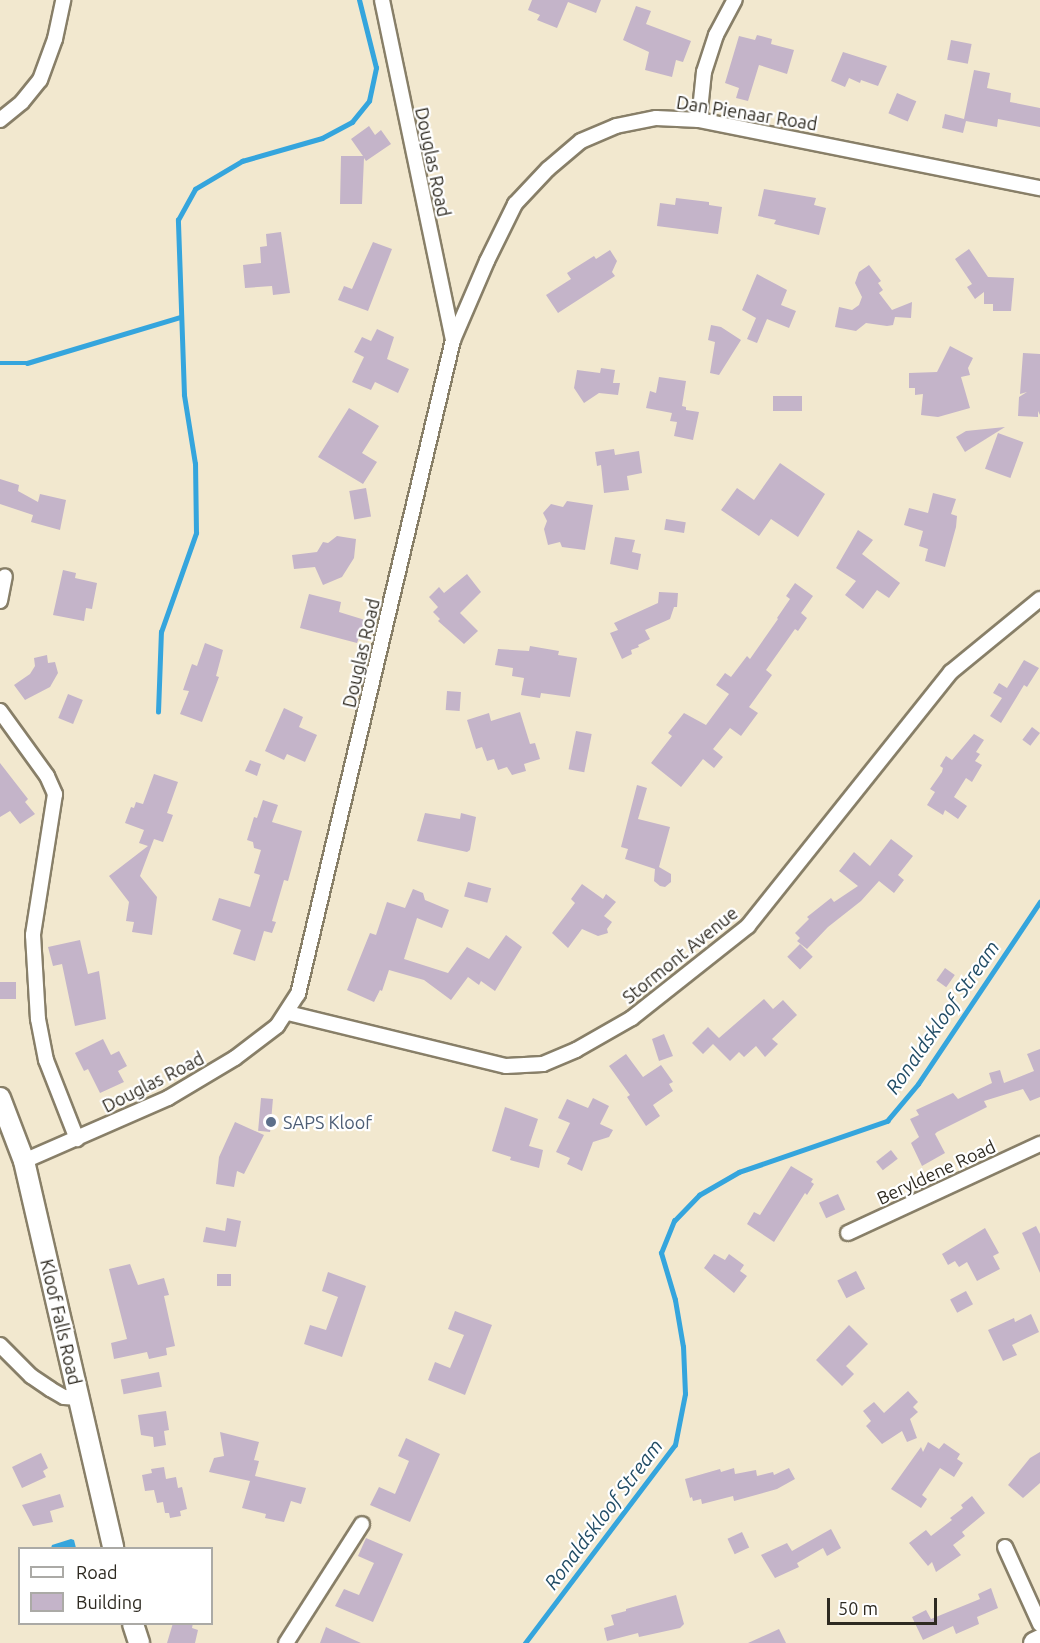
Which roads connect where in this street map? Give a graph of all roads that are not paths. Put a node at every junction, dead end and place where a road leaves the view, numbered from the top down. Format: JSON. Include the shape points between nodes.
{"nodes":[{"id":1,"x":63,"y":0,"type":"edge"},
{"id":2,"x":382,"y":0,"type":"edge"},
{"id":3,"x":735,"y":0,"type":"edge"},
{"id":4,"x":0,"y":120,"type":"edge"},
{"id":5,"x":699,"y":120,"type":"junction"},
{"id":6,"x":1040,"y":188,"type":"edge"},
{"id":7,"x":453,"y":340,"type":"junction"},
{"id":8,"x":4,"y":576,"type":"dead end"},
{"id":9,"x":1040,"y":599,"type":"edge"},
{"id":10,"x":0,"y":601,"type":"edge"},
{"id":11,"x":0,"y":711,"type":"edge"},
{"id":12,"x":288,"y":1014,"type":"junction"},
{"id":13,"x":0,"y":1098,"type":"edge"},
{"id":14,"x":77,"y":1138,"type":"junction"},
{"id":15,"x":1040,"y":1144,"type":"edge"},
{"id":16,"x":24,"y":1161,"type":"junction"},
{"id":17,"x":848,"y":1233,"type":"dead end"},
{"id":18,"x":0,"y":1345,"type":"edge"},
{"id":19,"x":79,"y":1398,"type":"junction"},
{"id":20,"x":362,"y":1524,"type":"dead end"},
{"id":21,"x":113,"y":1547,"type":"edge"},
{"id":22,"x":1005,"y":1547,"type":"dead end"},
{"id":23,"x":1040,"y":1624,"type":"edge"},
{"id":24,"x":128,"y":1625,"type":"edge"},
{"id":25,"x":134,"y":1625,"type":"edge"},
{"id":26,"x":1040,"y":1640,"type":"edge"},
{"id":27,"x":126,"y":1643,"type":"edge"},
{"id":28,"x":139,"y":1643,"type":"edge"},
{"id":29,"x":286,"y":1643,"type":"edge"},
{"id":30,"x":1034,"y":1643,"type":"edge"}],
"edges":[{"from":1,"to":4,"type":"street","via":[[40,81]]},
{"from":2,"to":7,"type":"street","name":"Douglas Road"},
{"from":3,"to":5,"type":"street","via":[[716,35],[705,72]]},
{"from":5,"to":6,"type":"street","name":"Dan Pienaar Road"},
{"from":5,"to":7,"type":"street","name":"Dan Pienaar Road","via":[[656,118],[616,126],[582,141],[548,169],[515,204]]},
{"from":7,"to":12,"type":"street","name":"Douglas Road","via":[[313,939],[298,994]]},
{"from":8,"to":10,"type":"street"},
{"from":9,"to":12,"type":"street","name":"Stormont Avenue","via":[[951,672],[748,926],[632,1018],[576,1050],[543,1064],[506,1066]]},
{"from":11,"to":14,"type":"street","via":[[47,776],[55,794],[33,935],[38,1019],[46,1060]]},
{"from":12,"to":14,"type":"street","name":"Douglas Road","via":[[264,1038],[168,1098]]},
{"from":13,"to":16,"type":"main road","name":"Kloof Falls Road"},
{"from":14,"to":16,"type":"street","name":"Douglas Road"},
{"from":15,"to":17,"type":"street","name":"Beryldene Road"},
{"from":16,"to":19,"type":"main road","name":"Kloof Falls Road"},
{"from":18,"to":19,"type":"street","via":[[50,1389],[64,1397]]},
{"from":19,"to":21,"type":"main road","name":"Kloof Falls Road"},
{"from":20,"to":29,"type":"street"},
{"from":22,"to":23,"type":"street"},
{"from":24,"to":27,"type":"main road"},
{"from":25,"to":28,"type":"main road"},
{"from":26,"to":30,"type":"main road"}]}
